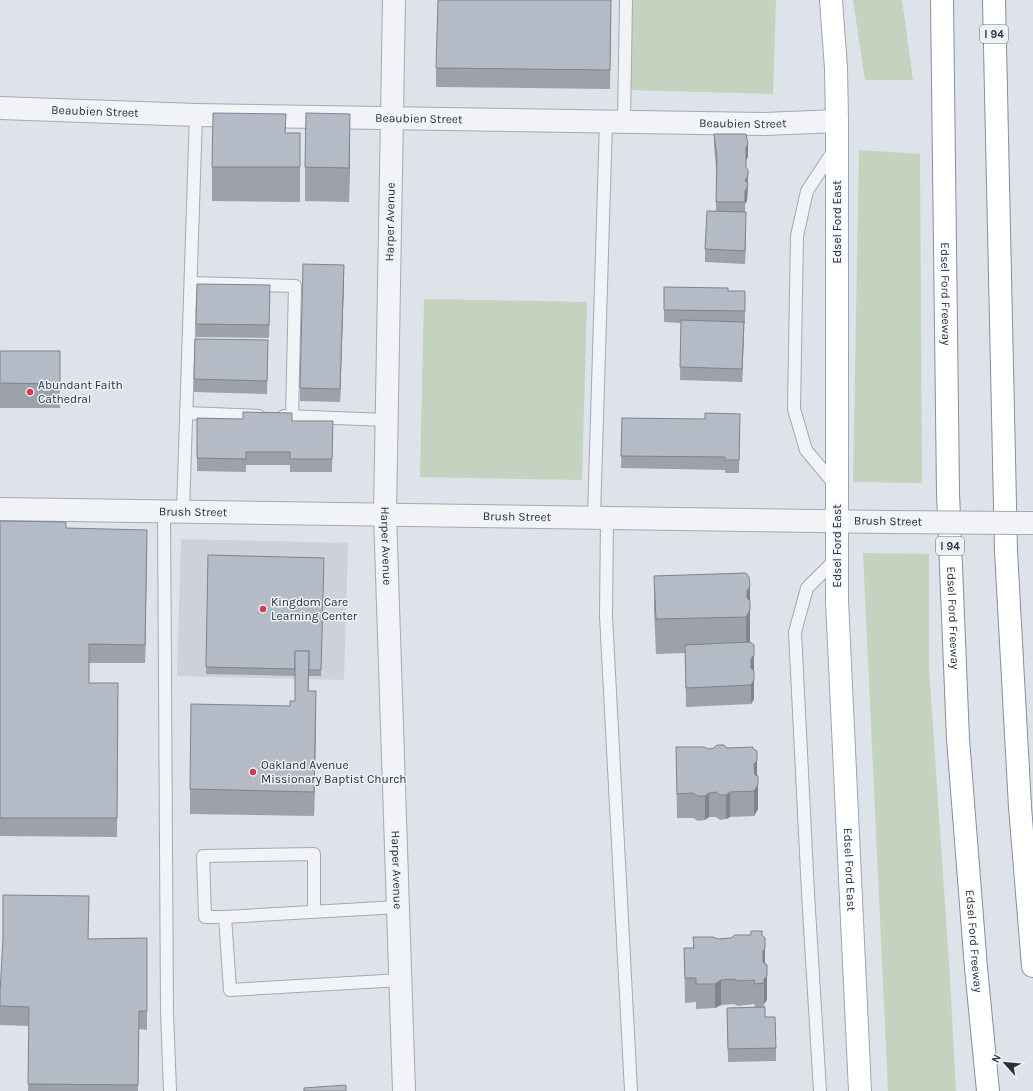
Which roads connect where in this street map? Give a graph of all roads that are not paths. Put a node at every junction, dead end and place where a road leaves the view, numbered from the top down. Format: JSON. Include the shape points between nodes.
{"nodes":[{"id":1,"x":394,"y":0,"type":"edge"},
{"id":2,"x":626,"y":0,"type":"edge"},
{"id":3,"x":831,"y":0,"type":"edge"},
{"id":4,"x":942,"y":0,"type":"edge"},
{"id":5,"x":994,"y":0,"type":"edge"},
{"id":6,"x":0,"y":108,"type":"edge"},
{"id":7,"x":196,"y":115,"type":"junction"},
{"id":8,"x":392,"y":118,"type":"junction"},
{"id":9,"x":615,"y":121,"type":"junction"},
{"id":10,"x":837,"y":121,"type":"junction"},
{"id":11,"x":837,"y":146,"type":"junction"},
{"id":12,"x":191,"y":283,"type":"junction"},
{"id":13,"x":186,"y":413,"type":"junction"},
{"id":14,"x":292,"y":417,"type":"junction"},
{"id":15,"x":387,"y":420,"type":"junction"},
{"id":16,"x":837,"y":487,"type":"junction"},
{"id":17,"x":0,"y":509,"type":"edge"},
{"id":18,"x":174,"y":511,"type":"junction"},
{"id":19,"x":385,"y":514,"type":"junction"},
{"id":20,"x":601,"y":517,"type":"junction"},
{"id":21,"x":837,"y":521,"type":"junction"},
{"id":22,"x":1033,"y":522,"type":"edge"},
{"id":23,"x":837,"y":558,"type":"junction"},
{"id":24,"x":398,"y":907,"type":"junction"},
{"id":25,"x":314,"y":912,"type":"junction"},
{"id":26,"x":224,"y":917,"type":"junction"},
{"id":27,"x":1033,"y":966,"type":"edge"},
{"id":28,"x":401,"y":980,"type":"junction"},
{"id":29,"x":170,"y":1091,"type":"edge"},
{"id":30,"x":404,"y":1091,"type":"edge"},
{"id":31,"x":631,"y":1091,"type":"edge"},
{"id":32,"x":820,"y":1091,"type":"edge"},
{"id":33,"x":860,"y":1091,"type":"edge"},
{"id":34,"x":988,"y":1091,"type":"edge"}],
"edges":[{"from":1,"to":8,"type":"street","name":"Harper Avenue"},
{"from":2,"to":9,"type":"lane"},
{"from":3,"to":10,"type":"main road","name":"Edsel Ford East"},
{"from":4,"to":34,"type":"main road","name":"Edsel Ford Freeway","number":"I 94","via":[[948,494],[958,731]]},
{"from":5,"to":27,"type":"main road","number":"I 94","via":[[1006,551],[1020,807]]},
{"from":6,"to":7,"type":"street","name":"Beaubien Street"},
{"from":7,"to":8,"type":"street","name":"Beaubien Street"},
{"from":7,"to":12,"type":"lane"},
{"from":8,"to":9,"type":"street","name":"Beaubien Street"},
{"from":8,"to":15,"type":"street","name":"Harper Avenue"},
{"from":9,"to":10,"type":"street","name":"Beaubien Street","via":[[764,124]]},
{"from":9,"to":20,"type":"lane"},
{"from":10,"to":11,"type":"main road","name":"Edsel Ford East"},
{"from":11,"to":16,"type":"main road","name":"Edsel Ford East"},
{"from":11,"to":16,"type":"lane","via":[[807,191],[797,236],[794,410],[806,450]]},
{"from":12,"to":13,"type":"lane"},
{"from":12,"to":14,"type":"lane","via":[[295,286]]},
{"from":13,"to":14,"type":"lane"},
{"from":13,"to":18,"type":"lane"},
{"from":14,"to":15,"type":"lane"},
{"from":15,"to":19,"type":"street","name":"Harper Avenue"},
{"from":16,"to":21,"type":"main road","name":"Edsel Ford East"},
{"from":17,"to":18,"type":"street","name":"Brush Street"},
{"from":18,"to":19,"type":"street","name":"Brush Street"},
{"from":18,"to":29,"type":"lane","via":[[166,1004]]},
{"from":19,"to":20,"type":"street","name":"Brush Street"},
{"from":19,"to":24,"type":"street","name":"Harper Avenue"},
{"from":20,"to":21,"type":"street","name":"Brush Street"},
{"from":20,"to":31,"type":"lane"},
{"from":21,"to":22,"type":"street","name":"Brush Street","bridge":true},
{"from":21,"to":23,"type":"main road","name":"Edsel Ford East"},
{"from":23,"to":32,"type":"lane","via":[[807,588],[795,632]]},
{"from":23,"to":33,"type":"main road","name":"Edsel Ford East"},
{"from":24,"to":25,"type":"lane"},
{"from":24,"to":28,"type":"street","name":"Harper Avenue"},
{"from":25,"to":26,"type":"lane"},
{"from":25,"to":26,"type":"lane","via":[[314,854],[203,856],[205,917]]},
{"from":26,"to":28,"type":"lane","via":[[230,990]]},
{"from":28,"to":30,"type":"street","name":"Harper Avenue"}]}
